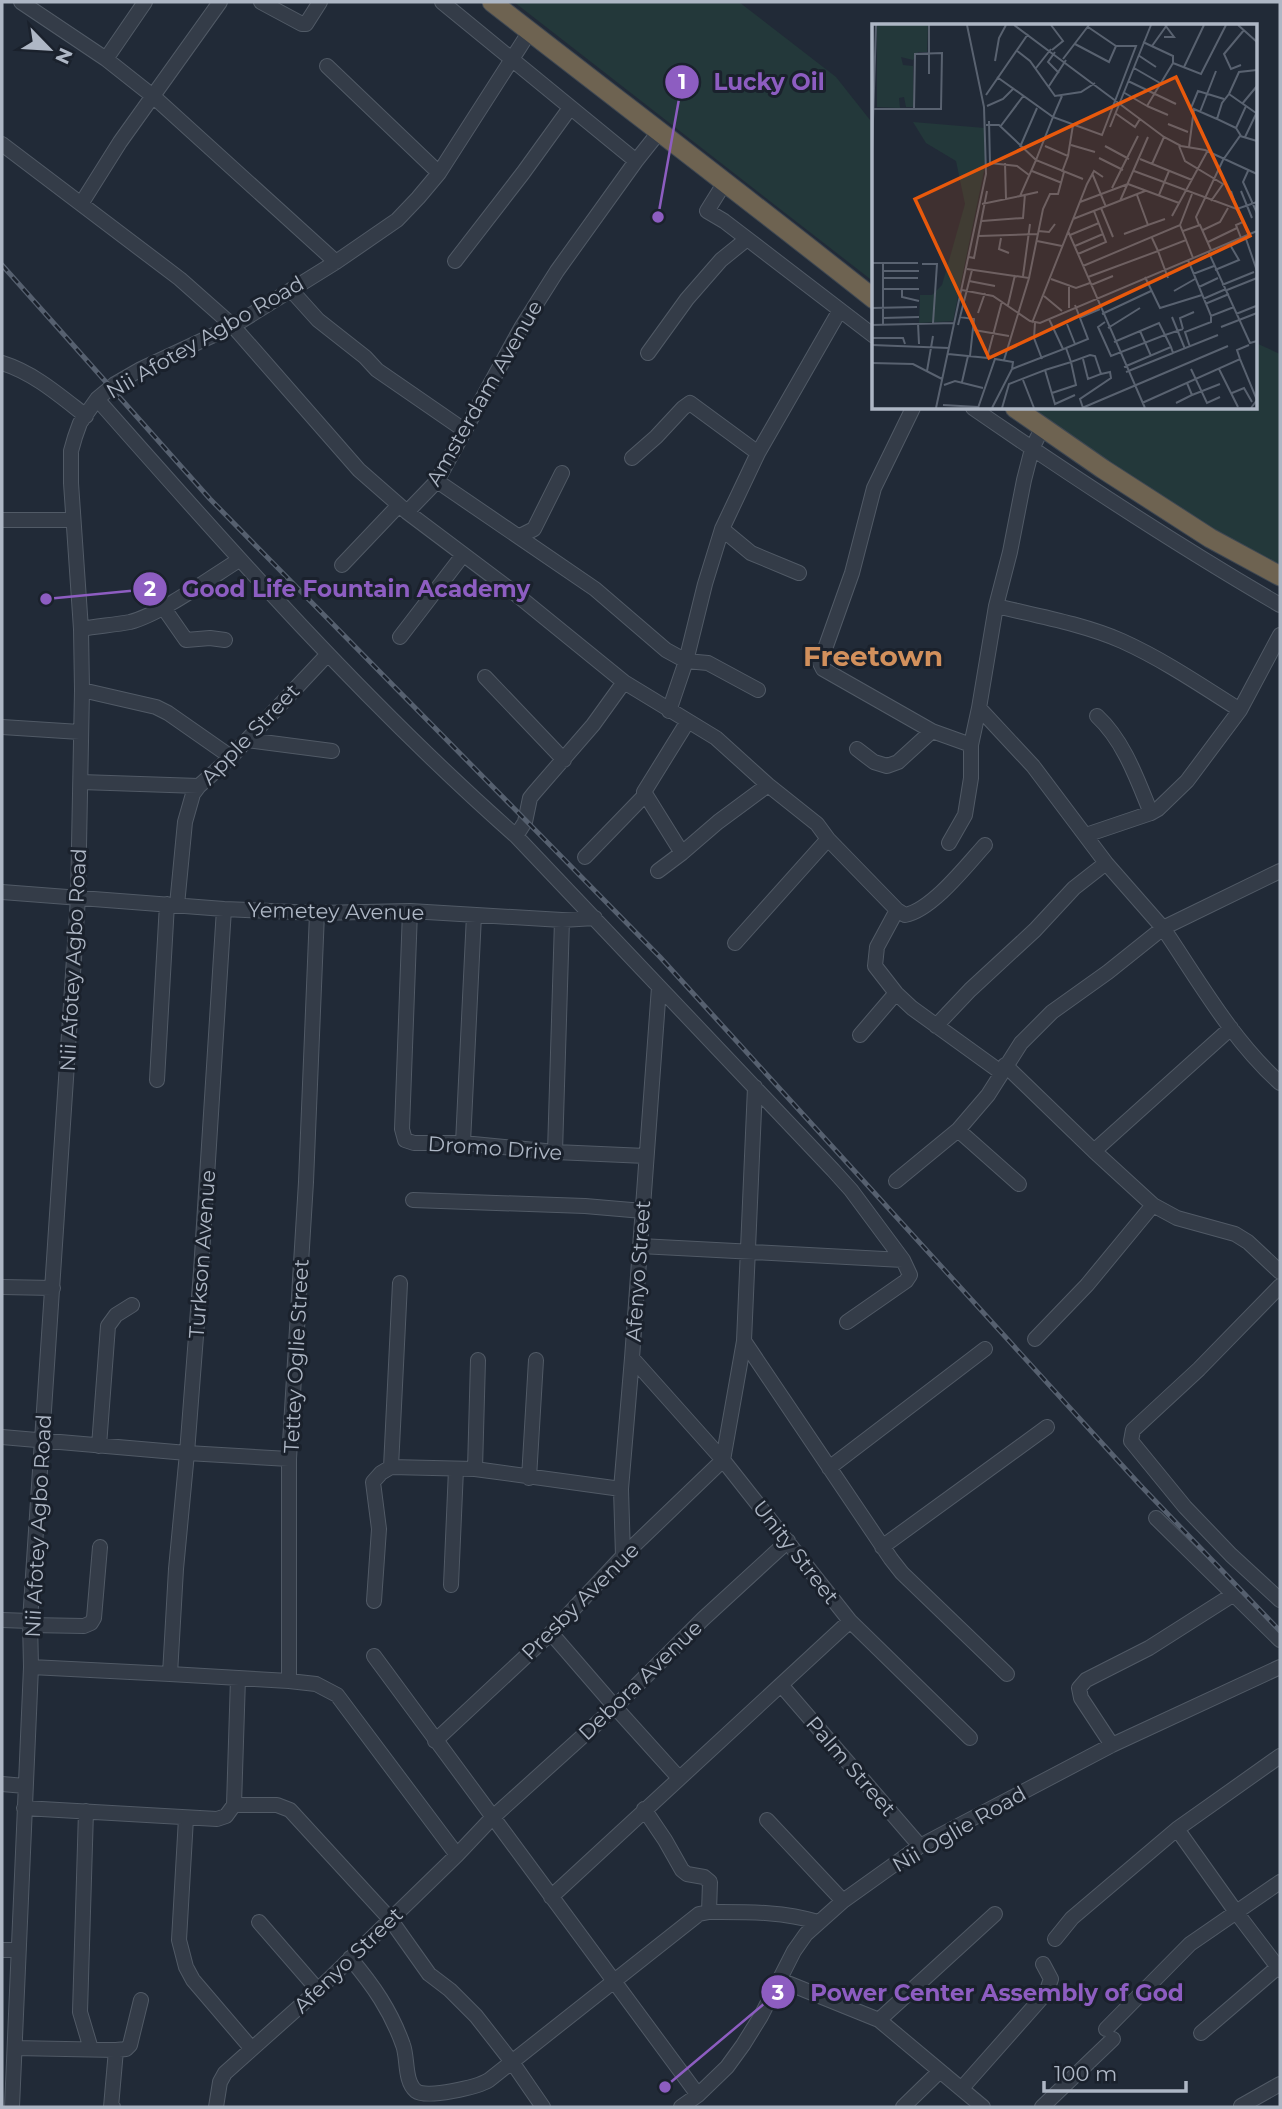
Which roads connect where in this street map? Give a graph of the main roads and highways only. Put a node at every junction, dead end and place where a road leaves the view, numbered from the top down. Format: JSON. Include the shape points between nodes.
{"nodes":[{"id":1,"x":492,"y":2,"type":"edge"},
{"id":2,"x":872,"y":297,"type":"edge"},
{"id":3,"x":1018,"y":410,"type":"edge"},
{"id":4,"x":1280,"y":576,"type":"edge"}],
"edges":[{"from":1,"to":2,"type":"highway"},
{"from":3,"to":4,"type":"highway","via":[[1210,538]]}]}
